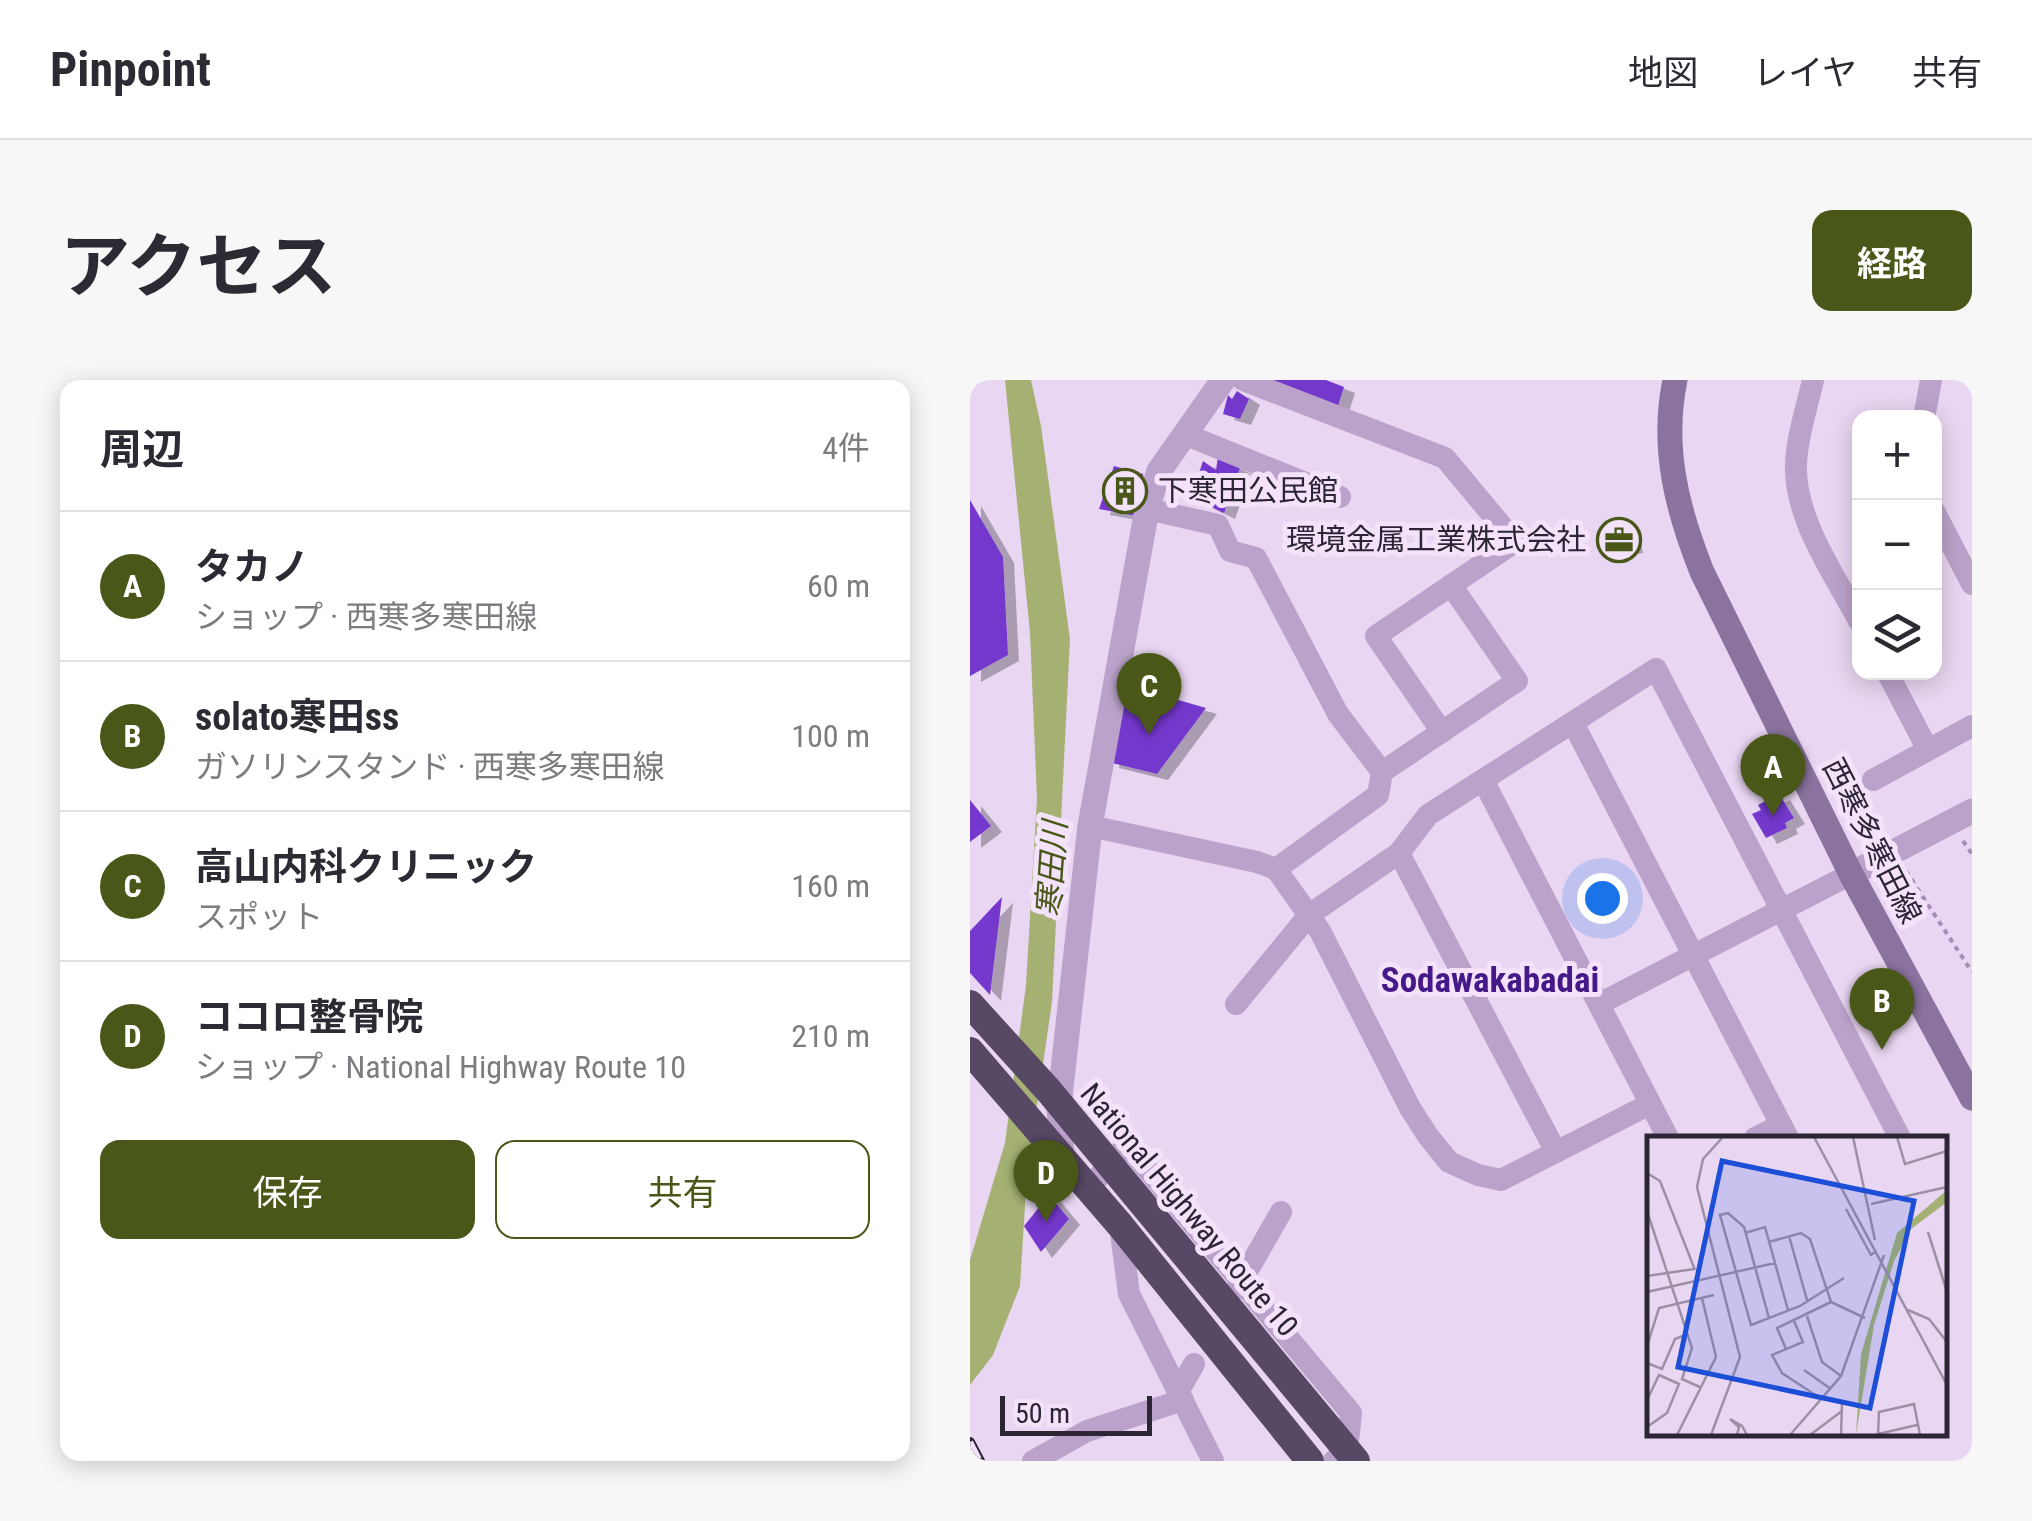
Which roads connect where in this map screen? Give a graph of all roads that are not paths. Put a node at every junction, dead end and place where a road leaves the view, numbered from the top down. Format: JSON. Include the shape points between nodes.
{"nodes":[{"id":1,"x":1223,"y":380,"type":"edge"},
{"id":2,"x":1243,"y":380,"type":"edge"},
{"id":3,"x":1674,"y":380,"type":"edge"},
{"id":4,"x":1813,"y":380,"type":"edge"},
{"id":5,"x":1931,"y":380,"type":"edge"},
{"id":6,"x":1925,"y":410,"type":"edge"},
{"id":7,"x":1184,"y":434,"type":"junction"},
{"id":8,"x":1340,"y":497,"type":"dead end"},
{"id":9,"x":1147,"y":509,"type":"junction"},
{"id":10,"x":1942,"y":522,"type":"edge"},
{"id":11,"x":1964,"y":552,"type":"edge"},
{"id":12,"x":1972,"y":584,"type":"edge"},
{"id":13,"x":1451,"y":585,"type":"junction"},
{"id":14,"x":1852,"y":606,"type":"edge"},
{"id":15,"x":1891,"y":680,"type":"edge"},
{"id":16,"x":1573,"y":722,"type":"junction"},
{"id":17,"x":1972,"y":726,"type":"edge"},
{"id":18,"x":1442,"y":732,"type":"junction"},
{"id":19,"x":1928,"y":750,"type":"junction"},
{"id":20,"x":1382,"y":772,"type":"junction"},
{"id":21,"x":1483,"y":780,"type":"junction"},
{"id":22,"x":1873,"y":780,"type":"dead end"},
{"id":23,"x":1972,"y":811,"type":"edge"},
{"id":24,"x":1090,"y":826,"type":"junction"},
{"id":25,"x":1399,"y":853,"type":"junction"},
{"id":26,"x":1276,"y":869,"type":"junction"},
{"id":27,"x":1851,"y":874,"type":"junction"},
{"id":28,"x":1781,"y":910,"type":"junction"},
{"id":29,"x":1309,"y":915,"type":"junction"},
{"id":30,"x":1693,"y":955,"type":"junction"},
{"id":31,"x":970,"y":1004,"type":"edge"},
{"id":32,"x":1236,"y":1004,"type":"dead end"},
{"id":33,"x":1599,"y":1004,"type":"junction"},
{"id":34,"x":970,"y":1051,"type":"edge"},
{"id":35,"x":1054,"y":1098,"type":"junction"},
{"id":36,"x":1972,"y":1098,"type":"edge"},
{"id":37,"x":1650,"y":1104,"type":"junction"},
{"id":38,"x":1784,"y":1132,"type":"edge"},
{"id":39,"x":1667,"y":1136,"type":"edge"},
{"id":40,"x":1899,"y":1136,"type":"edge"},
{"id":41,"x":1556,"y":1152,"type":"junction"},
{"id":42,"x":1062,"y":1159,"type":"junction"},
{"id":43,"x":1109,"y":1165,"type":"junction"},
{"id":44,"x":1088,"y":1189,"type":"junction"},
{"id":45,"x":1282,"y":1212,"type":"dead end"},
{"id":46,"x":1120,"y":1225,"type":"junction"},
{"id":47,"x":1239,"y":1285,"type":"junction"},
{"id":48,"x":1194,"y":1364,"type":"dead end"},
{"id":49,"x":1180,"y":1396,"type":"junction"},
{"id":50,"x":1345,"y":1457,"type":"edge"},
{"id":51,"x":1033,"y":1461,"type":"edge"},
{"id":52,"x":1213,"y":1461,"type":"edge"},
{"id":53,"x":1310,"y":1461,"type":"edge"}],
"edges":[{"from":1,"to":7,"type":"street"},
{"from":2,"to":13,"type":"street","via":[[1445,458],[1515,542]]},
{"from":3,"to":27,"type":"main road","name":"西寒多寒田線","via":[[1668,435],[1684,528]]},
{"from":4,"to":14,"type":"street","via":[[1796,471],[1810,527]]},
{"from":5,"to":6,"type":"street"},
{"from":7,"to":8,"type":"street"},
{"from":7,"to":9,"type":"street","via":[[1160,471]]},
{"from":9,"to":20,"type":"street","via":[[1218,525],[1230,551],[1256,558],[1338,714]]},
{"from":9,"to":24,"type":"street"},
{"from":10,"to":11,"type":"street"},
{"from":11,"to":12,"type":"street"},
{"from":13,"to":18,"type":"street","via":[[1376,636]]},
{"from":13,"to":18,"type":"street","via":[[1518,681]]},
{"from":15,"to":19,"type":"street"},
{"from":16,"to":21,"type":"street"},
{"from":16,"to":28,"type":"street","via":[[1656,669]]},
{"from":16,"to":30,"type":"street"},
{"from":17,"to":19,"type":"street"},
{"from":18,"to":20,"type":"street"},
{"from":19,"to":22,"type":"street"},
{"from":20,"to":26,"type":"street","via":[[1378,796]]},
{"from":21,"to":25,"type":"street","via":[[1428,815]]},
{"from":21,"to":33,"type":"street"},
{"from":23,"to":27,"type":"street"},
{"from":24,"to":26,"type":"street"},
{"from":24,"to":35,"type":"street"},
{"from":25,"to":29,"type":"street"},
{"from":25,"to":41,"type":"street"},
{"from":26,"to":29,"type":"street"},
{"from":27,"to":28,"type":"street"},
{"from":27,"to":36,"type":"main road","name":"西寒多寒田線"},
{"from":28,"to":30,"type":"street"},
{"from":28,"to":40,"type":"street"},
{"from":29,"to":32,"type":"street"},
{"from":29,"to":41,"type":"street","via":[[1410,1108],[1449,1162],[1501,1180]]},
{"from":30,"to":33,"type":"street"},
{"from":30,"to":38,"type":"street"},
{"from":31,"to":35,"type":"highway","name":"National Highway Route 10"},
{"from":33,"to":37,"type":"street"},
{"from":34,"to":42,"type":"highway","name":"National Highway Route 10"},
{"from":35,"to":42,"type":"street"},
{"from":35,"to":43,"type":"highway","name":"National Highway Route 10"},
{"from":37,"to":39,"type":"street"},
{"from":37,"to":41,"type":"street"},
{"from":42,"to":44,"type":"highway","name":"National Highway Route 10"},
{"from":43,"to":44,"type":"street"},
{"from":43,"to":47,"type":"street","via":[[1127,1145]]},
{"from":43,"to":50,"type":"highway","name":"National Highway Route 10"},
{"from":44,"to":46,"type":"highway","name":"National Highway Route 10"},
{"from":45,"to":47,"type":"street"},
{"from":46,"to":49,"type":"street","via":[[1129,1294]]},
{"from":46,"to":53,"type":"highway","name":"National Highway Route 10"},
{"from":47,"to":50,"type":"street","via":[[1351,1413]]},
{"from":48,"to":49,"type":"street"},
{"from":49,"to":51,"type":"street"},
{"from":49,"to":52,"type":"street"}]}
